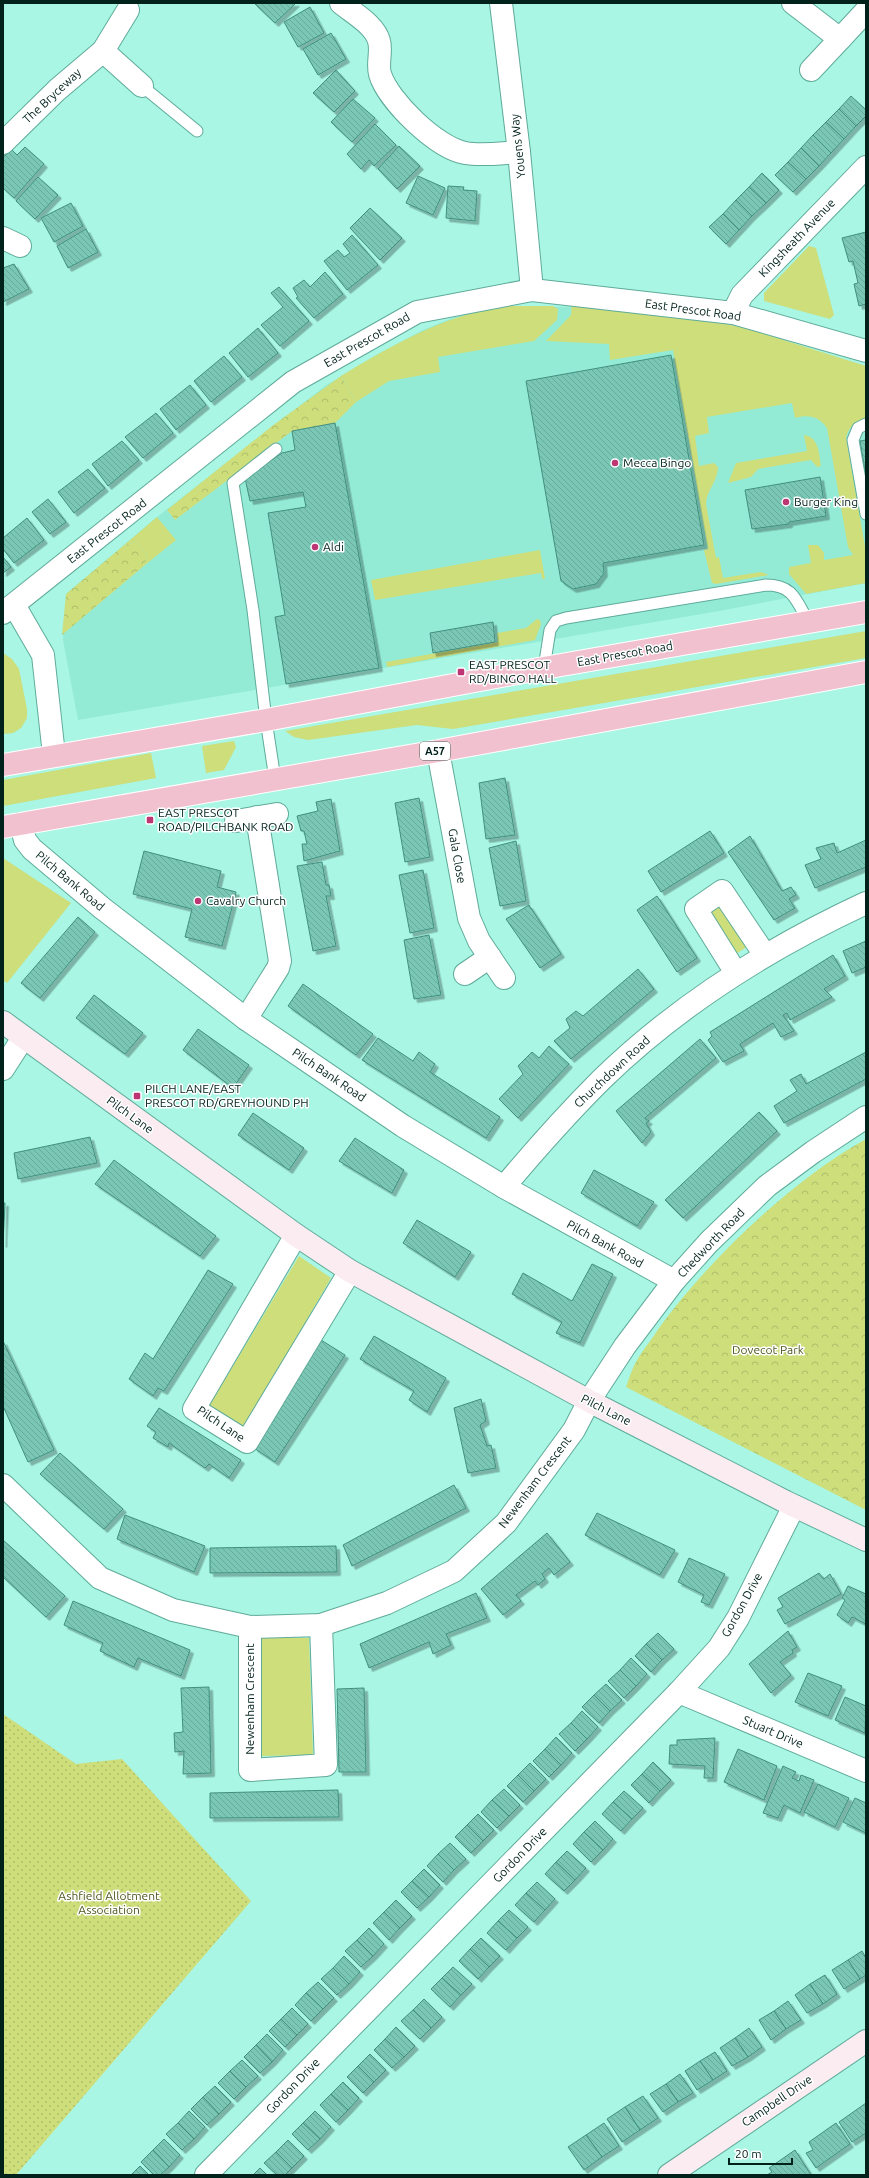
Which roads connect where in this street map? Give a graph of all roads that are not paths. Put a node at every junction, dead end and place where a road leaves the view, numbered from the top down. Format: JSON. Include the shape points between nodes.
{"nodes":[{"id":1,"x":341,"y":3,"type":"edge"},
{"id":2,"x":501,"y":3,"type":"edge"},
{"id":3,"x":793,"y":3,"type":"edge"},
{"id":4,"x":128,"y":10,"type":"dead end"},
{"id":5,"x":866,"y":11,"type":"edge"},
{"id":6,"x":833,"y":33,"type":"junction"},
{"id":7,"x":102,"y":51,"type":"junction"},
{"id":8,"x":811,"y":70,"type":"dead end"},
{"id":9,"x":142,"y":86,"type":"joint"},
{"id":10,"x":197,"y":131,"type":"dead end"},
{"id":11,"x":3,"y":143,"type":"edge"},
{"id":12,"x":519,"y":152,"type":"junction"},
{"id":13,"x":866,"y":167,"type":"edge"},
{"id":14,"x":532,"y":290,"type":"junction"},
{"id":15,"x":733,"y":313,"type":"junction"},
{"id":16,"x":866,"y":351,"type":"edge"},
{"id":17,"x":866,"y":424,"type":"edge"},
{"id":18,"x":276,"y":449,"type":"dead end"},
{"id":19,"x":866,"y":514,"type":"edge"},
{"id":20,"x":8,"y":609,"type":"edge"},
{"id":21,"x":866,"y":612,"type":"edge"},
{"id":22,"x":808,"y":621,"type":"junction"},
{"id":23,"x":544,"y":668,"type":"junction"},
{"id":24,"x":866,"y":672,"type":"edge"},
{"id":25,"x":266,"y":720,"type":"junction"},
{"id":26,"x":438,"y":751,"type":"junction"},
{"id":27,"x":54,"y":755,"type":"junction"},
{"id":28,"x":3,"y":765,"type":"edge"},
{"id":29,"x":276,"y":779,"type":"junction"},
{"id":30,"x":256,"y":817,"type":"dead end"},
{"id":31,"x":12,"y":825,"type":"edge"},
{"id":32,"x":866,"y":903,"type":"edge"},
{"id":33,"x":765,"y":955,"type":"junction"},
{"id":34,"x":490,"y":957,"type":"junction"},
{"id":35,"x":736,"y":973,"type":"junction"},
{"id":36,"x":465,"y":974,"type":"dead end"},
{"id":37,"x":504,"y":978,"type":"dead end"},
{"id":38,"x":246,"y":1019,"type":"junction"},
{"id":39,"x":3,"y":1022,"type":"edge"},
{"id":40,"x":22,"y":1038,"type":"junction"},
{"id":41,"x":3,"y":1069,"type":"edge"},
{"id":42,"x":866,"y":1118,"type":"edge"},
{"id":43,"x":504,"y":1187,"type":"junction"},
{"id":44,"x":296,"y":1235,"type":"junction"},
{"id":45,"x":350,"y":1271,"type":"junction"},
{"id":46,"x":674,"y":1281,"type":"junction"},
{"id":47,"x":589,"y":1401,"type":"junction"},
{"id":48,"x":3,"y":1485,"type":"edge"},
{"id":49,"x":794,"y":1506,"type":"junction"},
{"id":50,"x":866,"y":1540,"type":"edge"},
{"id":51,"x":321,"y":1625,"type":"junction"},
{"id":52,"x":250,"y":1627,"type":"junction"},
{"id":53,"x":679,"y":1692,"type":"junction"},
{"id":54,"x":866,"y":1771,"type":"edge"},
{"id":55,"x":866,"y":2041,"type":"edge"},
{"id":56,"x":206,"y":2175,"type":"edge"},
{"id":57,"x":669,"y":2175,"type":"edge"}],
"edges":[{"from":1,"to":12,"type":"street","via":[[374,32],[379,41],[380,73],[386,87],[425,131],[441,143],[464,153]]},
{"from":2,"to":12,"type":"street","name":"Youens Way"},
{"from":3,"to":6,"type":"street"},
{"from":4,"to":7,"type":"street","name":"The Bryceway"},
{"from":5,"to":6,"type":"street"},
{"from":6,"to":8,"type":"street"},
{"from":7,"to":9,"type":"street"},
{"from":7,"to":11,"type":"street","name":"The Bryceway","via":[[56,90]]},
{"from":9,"to":10,"type":"lane"},
{"from":12,"to":14,"type":"street","name":"Youens Way"},
{"from":13,"to":15,"type":"street","name":"Kingsheath Avenue","via":[[742,295]]},
{"from":14,"to":15,"type":"street","name":"East Prescot Road"},
{"from":14,"to":20,"type":"street","name":"East Prescot Road","via":[[417,312],[293,382]]},
{"from":15,"to":16,"type":"street","name":"East Prescot Road"},
{"from":17,"to":19,"type":"lane","via":[[858,428],[853,440]]},
{"from":18,"to":25,"type":"lane","via":[[233,482],[259,647]]},
{"from":20,"to":27,"type":"street","name":"East Prescot Road","via":[[43,655]]},
{"from":21,"to":22,"type":"highway","name":"East Prescot Road"},
{"from":22,"to":23,"type":"highway","name":"East Prescot Road"},
{"from":22,"to":23,"type":"lane","via":[[791,592],[778,585],[566,618],[556,621],[550,630]]},
{"from":23,"to":25,"type":"highway","name":"East Prescot Road"},
{"from":24,"to":26,"type":"highway","number":"A57"},
{"from":25,"to":27,"type":"highway","name":"East Prescot Road"},
{"from":25,"to":29,"type":"lane"},
{"from":26,"to":29,"type":"highway","number":"A57"},
{"from":26,"to":34,"type":"street","name":"Gala Close","via":[[465,906],[474,931]]},
{"from":27,"to":28,"type":"highway","name":"East Prescot Road"},
{"from":29,"to":31,"type":"highway","number":"A57"},
{"from":30,"to":38,"type":"street","via":[[280,961]]},
{"from":31,"to":38,"type":"street","name":"Pilch Bank Road","via":[[32,849],[102,908]]},
{"from":32,"to":33,"type":"street","name":"Churchdown Road","via":[[801,934]]},
{"from":33,"to":35,"type":"street","name":"Churchdown Road"},
{"from":33,"to":35,"type":"street","via":[[722,891],[696,909]]},
{"from":34,"to":36,"type":"street"},
{"from":34,"to":37,"type":"street","name":"Gala Close"},
{"from":35,"to":43,"type":"street","name":"Churchdown Road","via":[[646,1039],[602,1079]]},
{"from":38,"to":43,"type":"street","name":"Pilch Bank Road","via":[[403,1126]]},
{"from":39,"to":40,"type":"street","name":"Pilch Lane"},
{"from":40,"to":41,"type":"street"},
{"from":40,"to":44,"type":"street","name":"Pilch Lane"},
{"from":42,"to":46,"type":"street","name":"Chedworth Road","via":[[767,1186],[709,1242]]},
{"from":43,"to":46,"type":"street","name":"Pilch Bank Road"},
{"from":44,"to":45,"type":"street","name":"Pilch Lane"},
{"from":44,"to":45,"type":"street","name":"Pilch Lane","via":[[194,1409],[247,1442]]},
{"from":45,"to":47,"type":"street","name":"Pilch Lane"},
{"from":46,"to":47,"type":"street","name":"Chedworth Road","via":[[625,1346]]},
{"from":47,"to":49,"type":"street","name":"Pilch Lane"},
{"from":47,"to":51,"type":"street","name":"Newenham Crescent","via":[[574,1430],[506,1523],[454,1571],[387,1603]]},
{"from":48,"to":52,"type":"street","name":"Newenham Crescent","via":[[100,1578],[173,1610]]},
{"from":49,"to":50,"type":"street","name":"Pilch Lane"},
{"from":49,"to":53,"type":"street","name":"Gordon Drive","via":[[738,1618],[719,1648]]},
{"from":51,"to":52,"type":"street","name":"Newenham Crescent"},
{"from":51,"to":52,"type":"street","name":"Newenham Crescent","via":[[326,1766],[250,1770]]},
{"from":53,"to":54,"type":"street","name":"Stuart Drive"},
{"from":53,"to":56,"type":"street","name":"Gordon Drive"},
{"from":55,"to":57,"type":"street","name":"Campbell Drive"}]}
